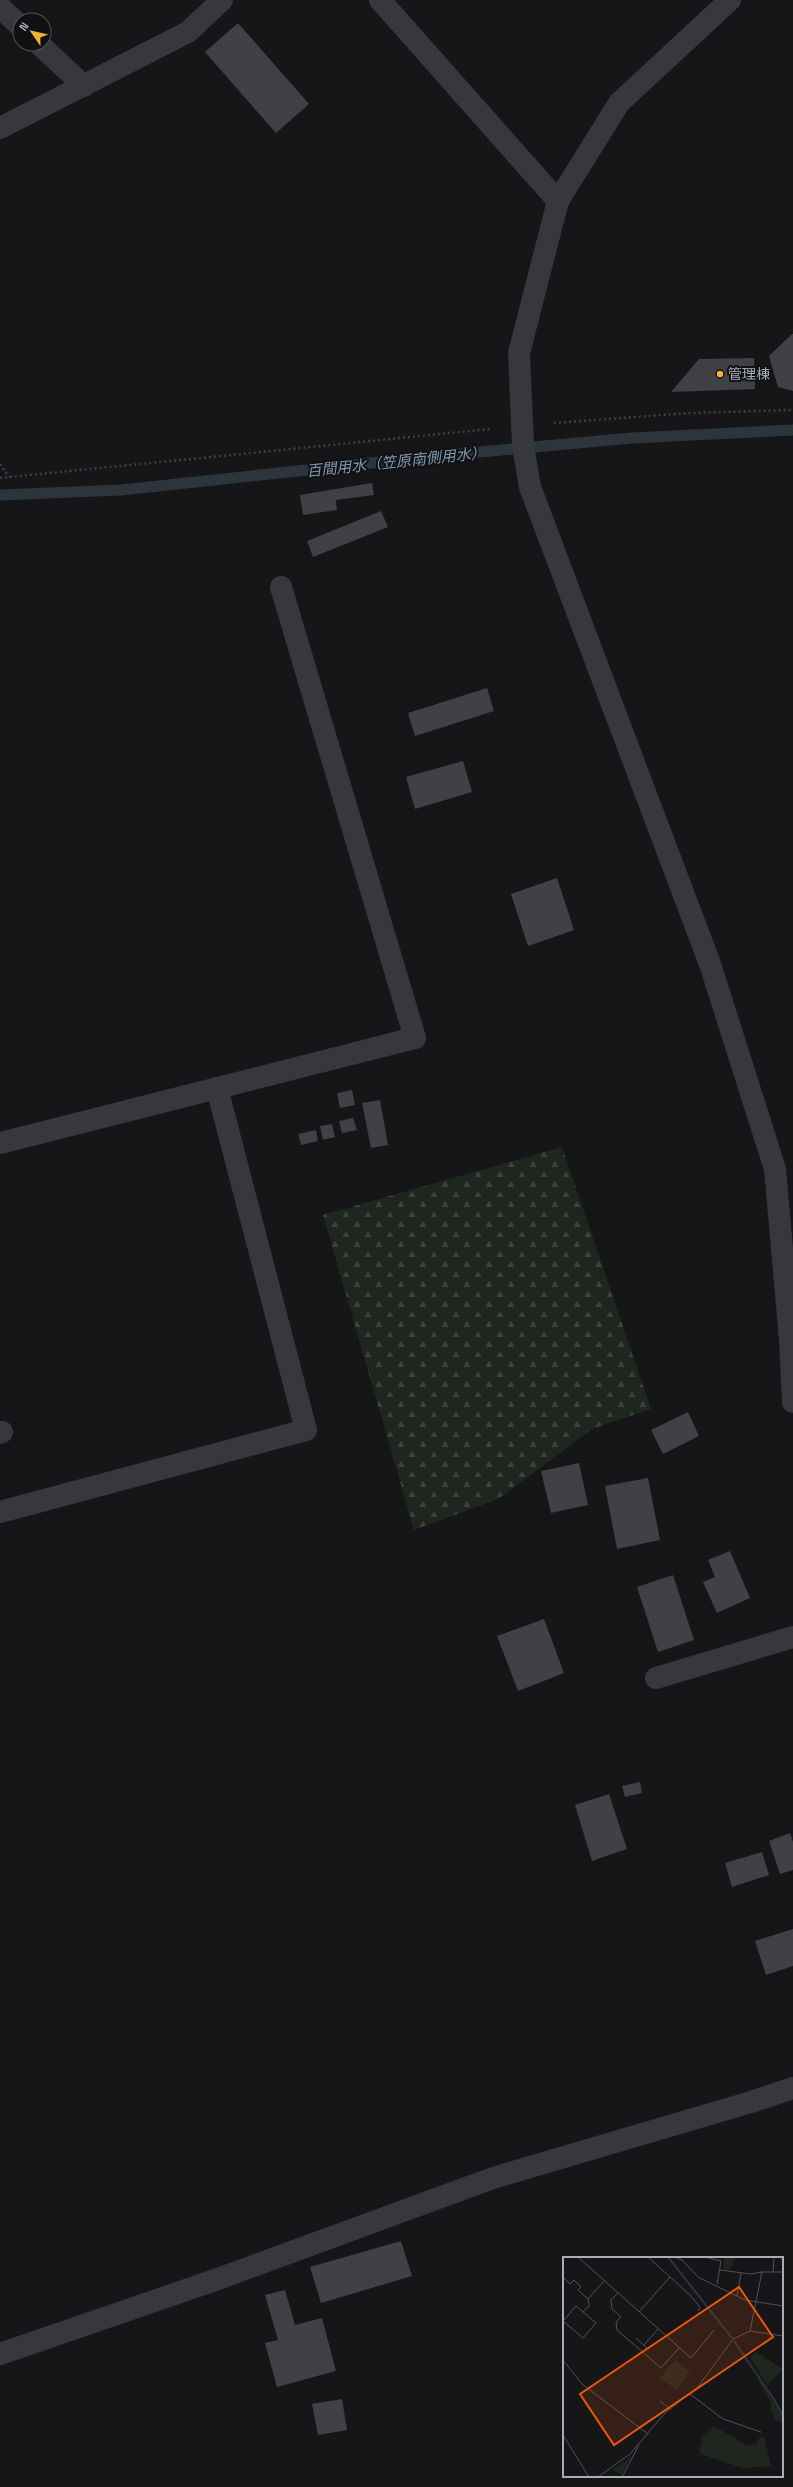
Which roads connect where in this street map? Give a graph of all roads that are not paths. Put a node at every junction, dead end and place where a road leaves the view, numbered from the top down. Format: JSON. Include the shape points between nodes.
{"nodes":[{"id":1,"x":222,"y":0,"type":"edge"},
{"id":2,"x":380,"y":0,"type":"edge"},
{"id":3,"x":730,"y":0,"type":"edge"},
{"id":4,"x":0,"y":7,"type":"edge"},
{"id":5,"x":12,"y":18,"type":"edge"},
{"id":6,"x":48,"y":52,"type":"edge"},
{"id":7,"x":84,"y":86,"type":"junction"},
{"id":8,"x":0,"y":128,"type":"edge"},
{"id":9,"x":558,"y":201,"type":"junction"},
{"id":10,"x":281,"y":587,"type":"dead end"},
{"id":11,"x":217,"y":1088,"type":"junction"},
{"id":12,"x":0,"y":1143,"type":"edge"},
{"id":13,"x":790,"y":1306,"type":"edge"},
{"id":14,"x":793,"y":1402,"type":"edge"},
{"id":15,"x":0,"y":1512,"type":"edge"},
{"id":16,"x":793,"y":1637,"type":"edge"},
{"id":17,"x":656,"y":1678,"type":"dead end"},
{"id":18,"x":793,"y":2088,"type":"edge"},
{"id":19,"x":0,"y":2354,"type":"edge"}],
"edges":[{"from":1,"to":7,"type":"street","via":[[188,32]]},
{"from":2,"to":9,"type":"street"},
{"from":3,"to":9,"type":"street","via":[[619,102]]},
{"from":4,"to":5,"type":"street"},
{"from":6,"to":7,"type":"street"},
{"from":7,"to":8,"type":"street"},
{"from":9,"to":13,"type":"street","via":[[519,353],[522,426],[530,487],[710,964],[775,1169]]},
{"from":10,"to":11,"type":"street","via":[[414,1038]]},
{"from":11,"to":12,"type":"street"},
{"from":11,"to":15,"type":"street","via":[[306,1430]]},
{"from":13,"to":14,"type":"street"},
{"from":16,"to":17,"type":"street"},
{"from":18,"to":19,"type":"street","via":[[744,2105],[493,2178],[218,2279]]}]}
